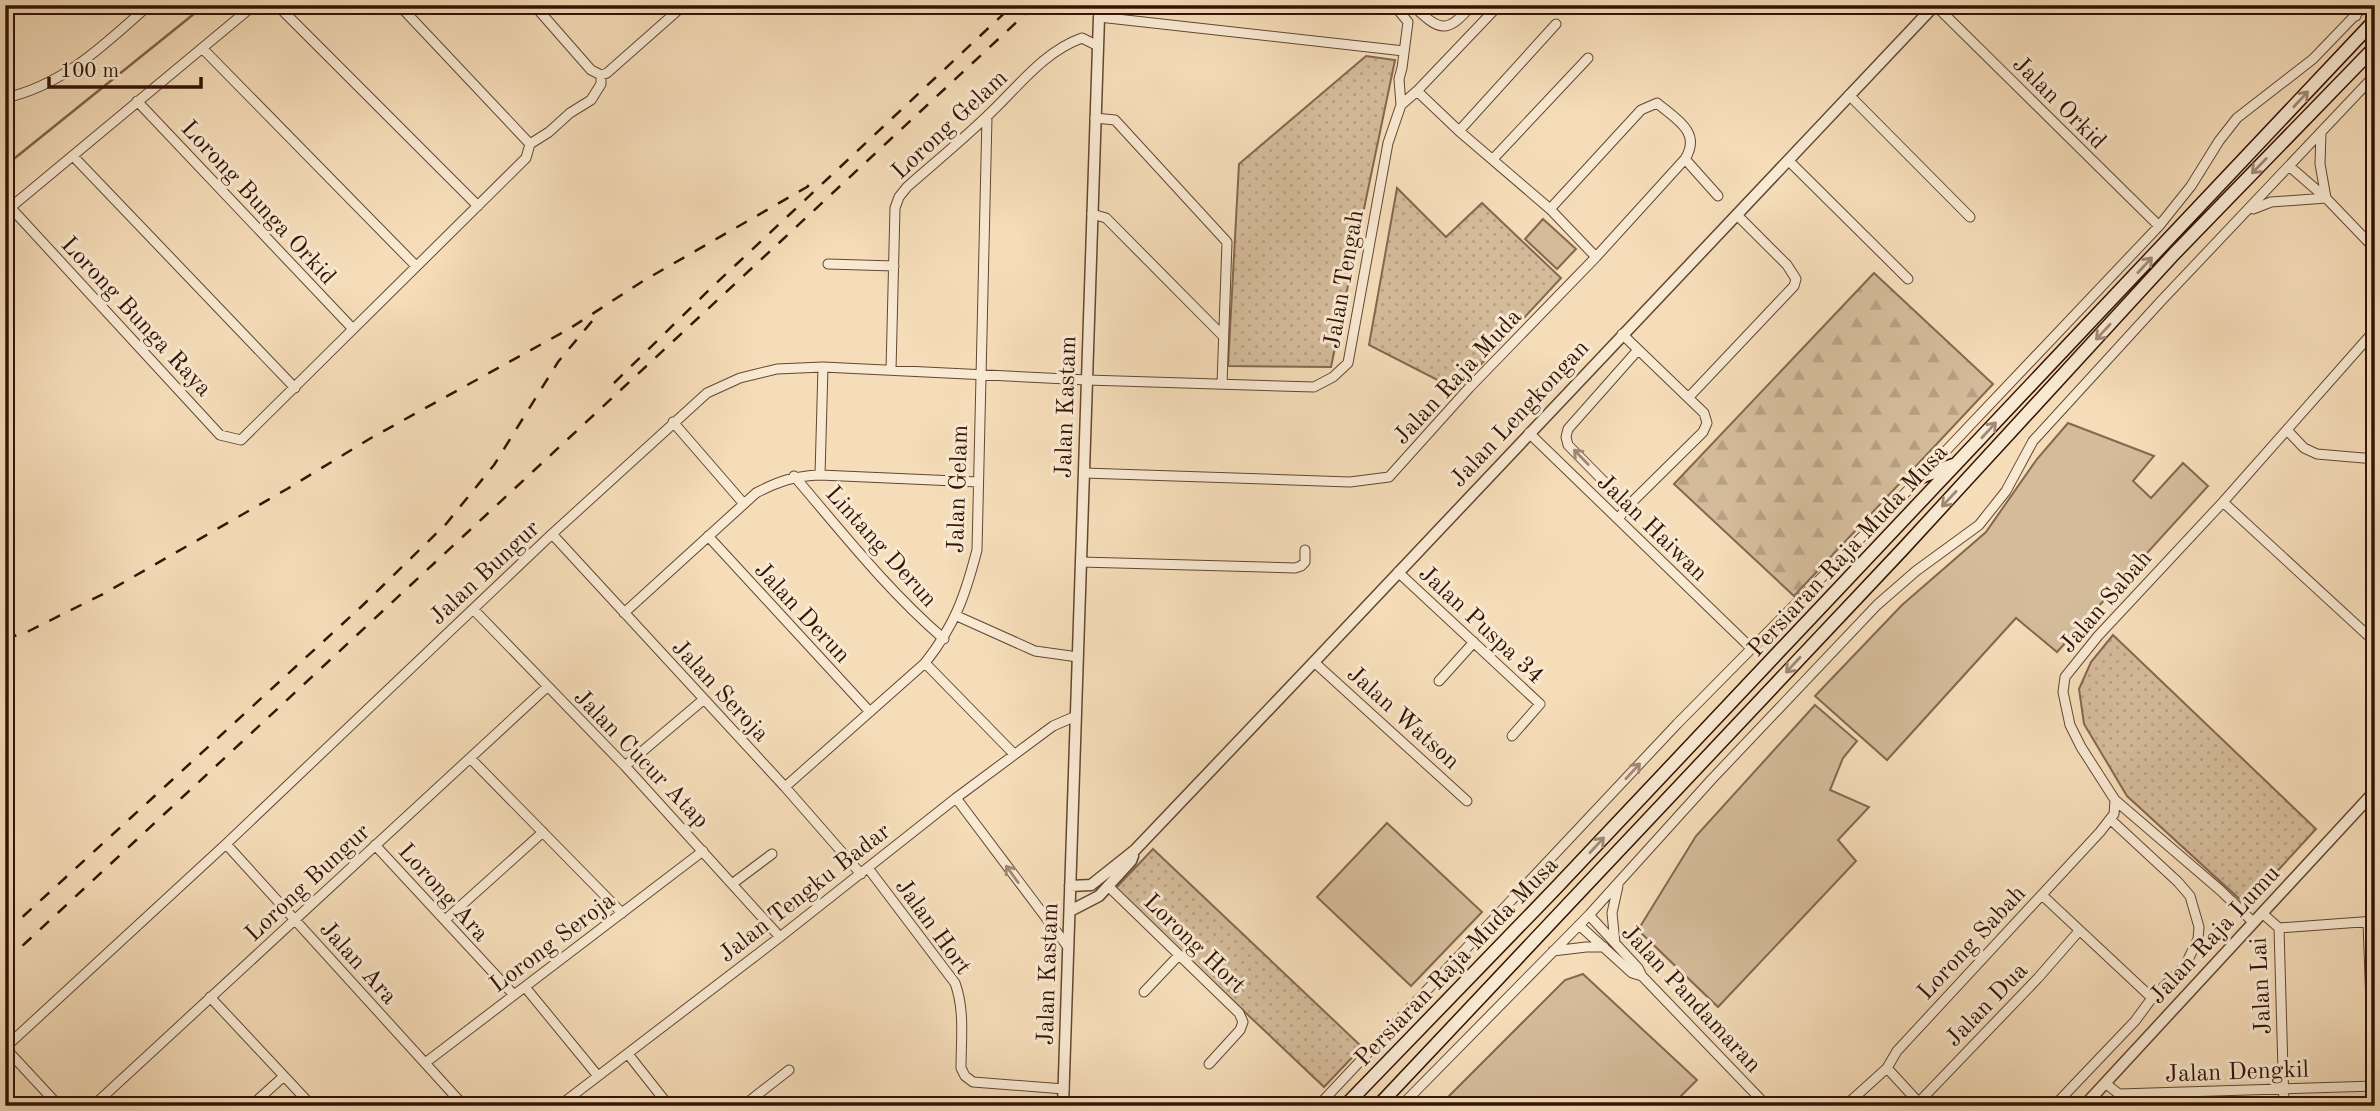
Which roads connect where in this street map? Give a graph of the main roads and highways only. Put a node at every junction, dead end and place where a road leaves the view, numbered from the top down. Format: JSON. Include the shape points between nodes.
{"nodes":[{"id":1,"x":2375,"y":20,"type":"edge"},
{"id":2,"x":2375,"y":47,"type":"edge"},
{"id":3,"x":1957,"y":464,"type":"junction"},
{"id":4,"x":1921,"y":477,"type":"road end"},
{"id":5,"x":1345,"y":1106,"type":"edge"},
{"id":6,"x":1378,"y":1106,"type":"edge"}],
"edges":[{"from":3,"to":1,"type":"main road","name":"Persiaran Raja Muda Musa","one_way":true},
{"from":2,"to":6,"type":"main road","name":"Persiaran Raja Muda Musa","one_way":true,"via":[[2174,254],[1903,550]]},
{"from":3,"to":4,"type":"main road"},
{"from":5,"to":3,"type":"main road","name":"Persiaran Raja Muda Musa","one_way":true}]}
